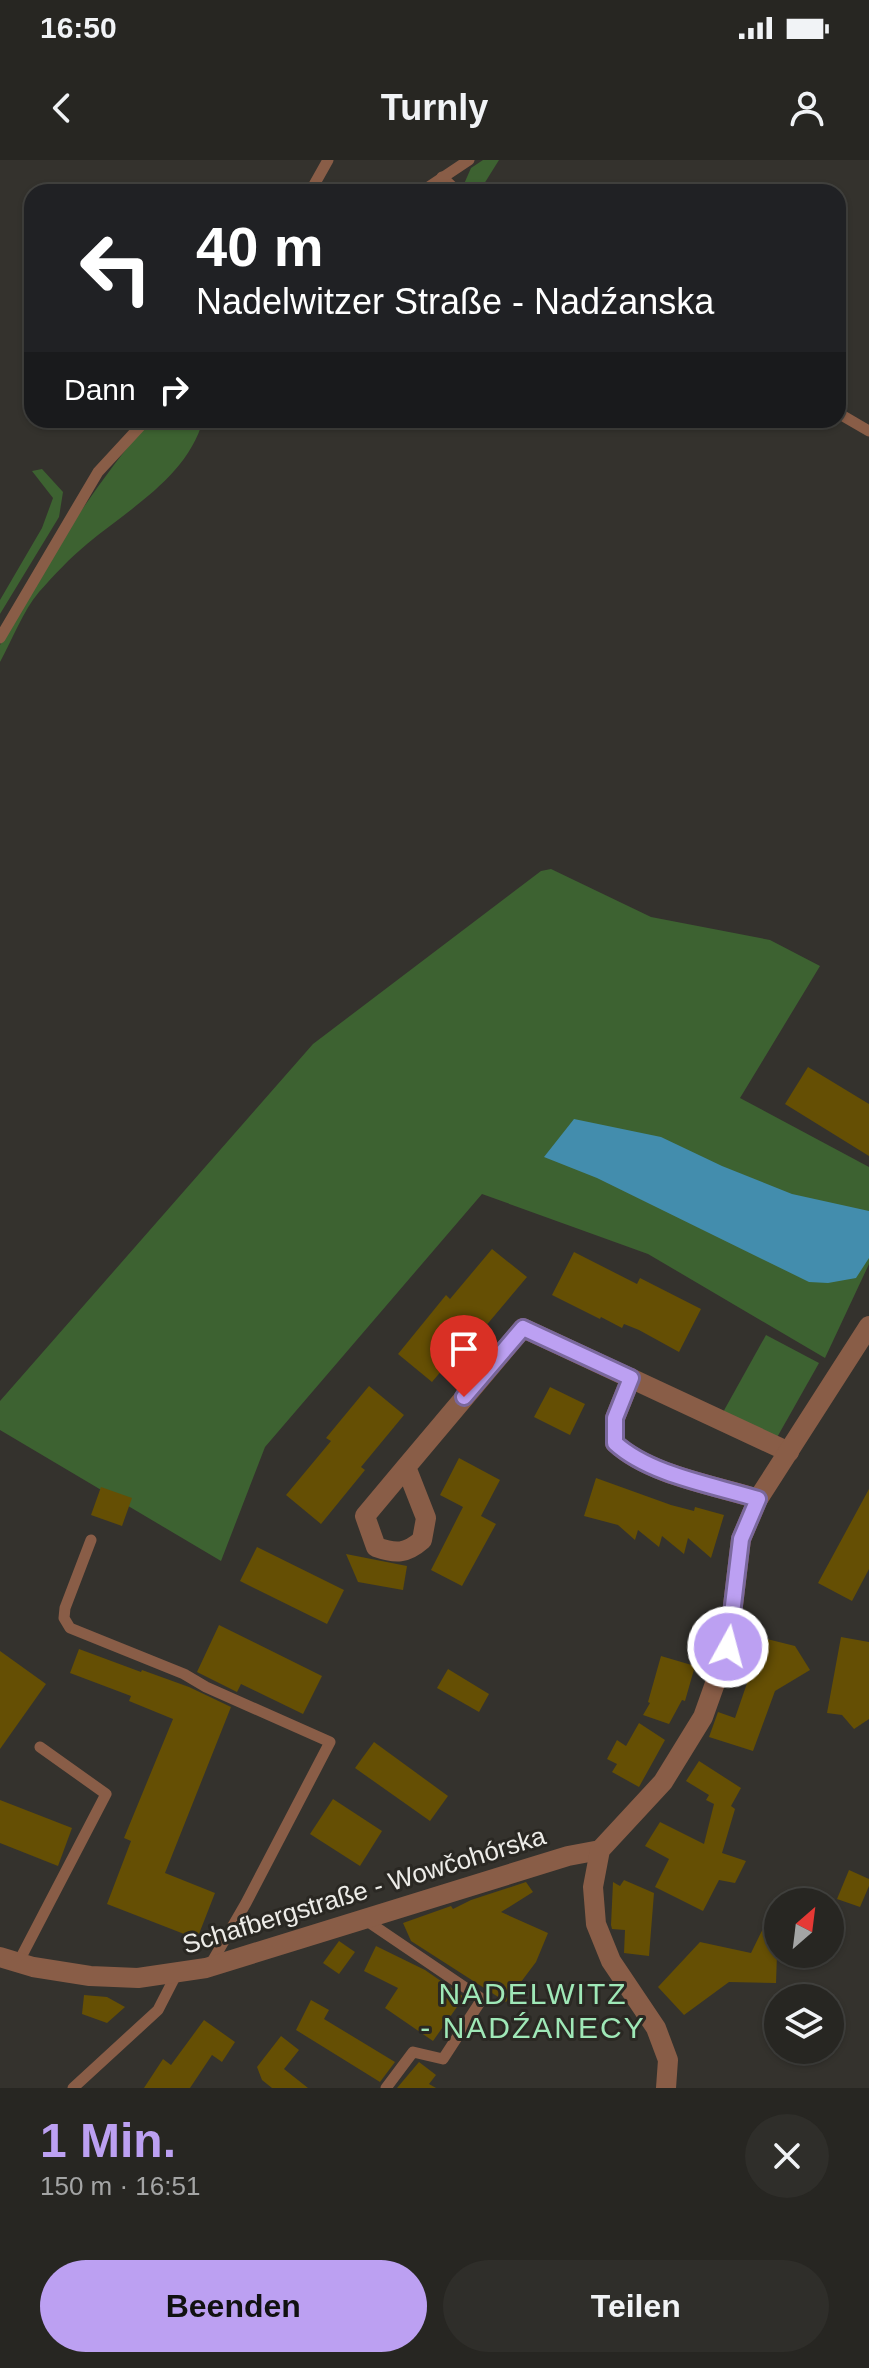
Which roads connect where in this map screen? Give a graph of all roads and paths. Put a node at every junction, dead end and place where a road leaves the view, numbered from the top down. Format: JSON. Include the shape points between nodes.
{"nodes":[{"id":1,"x":328,"y":160,"type":"edge"},
{"id":2,"x":469,"y":160,"type":"edge"},
{"id":3,"x":442,"y":177,"type":"junction"},
{"id":4,"x":314,"y":184,"type":"edge"},
{"id":5,"x":432,"y":184,"type":"edge"},
{"id":6,"x":449,"y":184,"type":"edge"},
{"id":7,"x":846,"y":418,"type":"edge"},
{"id":8,"x":139,"y":428,"type":"edge"},
{"id":9,"x":869,"y":431,"type":"edge"},
{"id":10,"x":0,"y":638,"type":"edge"},
{"id":11,"x":869,"y":1326,"type":"edge"},
{"id":12,"x":631,"y":1378,"type":"junction"},
{"id":13,"x":789,"y":1452,"type":"junction"},
{"id":14,"x":406,"y":1467,"type":"dead end"},
{"id":15,"x":758,"y":1499,"type":"junction"},
{"id":16,"x":91,"y":1540,"type":"dead end"},
{"id":17,"x":40,"y":1747,"type":"dead end"},
{"id":18,"x":600,"y":1850,"type":"junction"},
{"id":19,"x":364,"y":1918,"type":"junction"},
{"id":20,"x":9,"y":1960,"type":"edge"},
{"id":21,"x":209,"y":1967,"type":"junction"},
{"id":22,"x":177,"y":1973,"type":"junction"},
{"id":23,"x":73,"y":2088,"type":"edge"},
{"id":24,"x":386,"y":2088,"type":"edge"},
{"id":25,"x":666,"y":2088,"type":"edge"}],
"edges":[{"from":1,"to":4,"type":"lane"},
{"from":2,"to":3,"type":"lane"},
{"from":3,"to":5,"type":"lane"},
{"from":3,"to":6,"type":"lane"},
{"from":7,"to":9,"type":"lane"},
{"from":8,"to":10,"type":"lane","via":[[98,472]]},
{"from":11,"to":13,"type":"street"},
{"from":12,"to":13,"type":"street"},
{"from":12,"to":14,"type":"street","via":[[523,1328]]},
{"from":12,"to":15,"type":"street","via":[[615,1418],[615,1443],[652,1467]]},
{"from":13,"to":15,"type":"street"},
{"from":15,"to":18,"type":"street","via":[[741,1539],[728,1647],[703,1717],[663,1782]]},
{"from":16,"to":21,"type":"lane","via":[[65,1608],[70,1628],[330,1742]]},
{"from":17,"to":20,"type":"lane","via":[[106,1794]]},
{"from":18,"to":19,"type":"street","name":"Schafbergstraße - Wowčohórska"},
{"from":18,"to":25,"type":"street","via":[[593,1887],[596,1924],[611,1961],[656,2028],[668,2060]]},
{"from":19,"to":21,"type":"street","name":"Schafbergstraße - Wowčohórska"},
{"from":19,"to":24,"type":"lane","via":[[482,1999],[443,2059],[413,2052]]},
{"from":20,"to":22,"type":"street","name":"Schafbergstraße - Wowčohórska","via":[[90,1976]]},
{"from":21,"to":22,"type":"street","name":"Schafbergstraße - Wowčohórska"},
{"from":22,"to":23,"type":"lane","via":[[158,2010]]}]}
